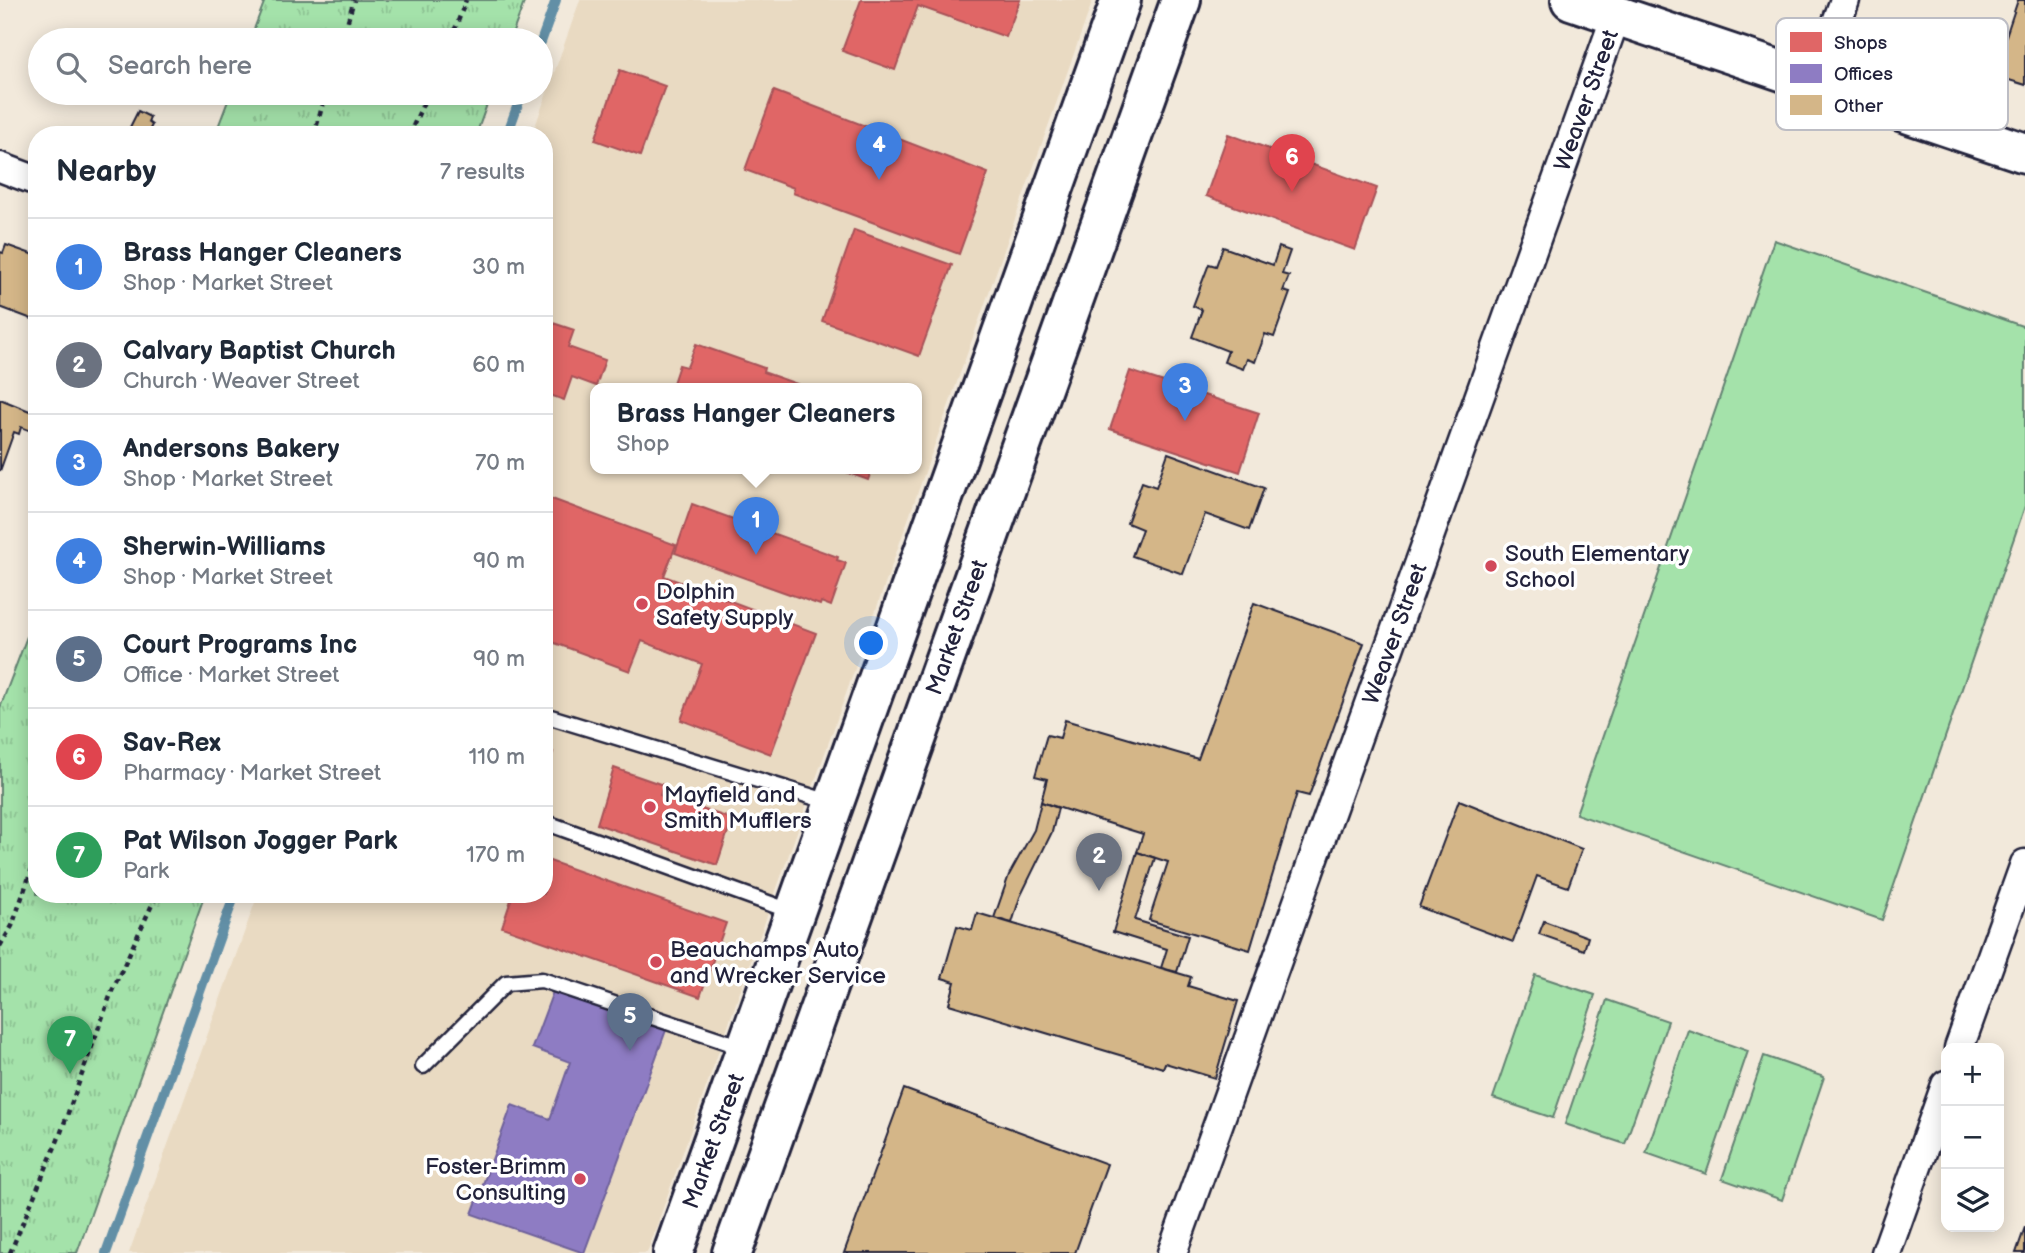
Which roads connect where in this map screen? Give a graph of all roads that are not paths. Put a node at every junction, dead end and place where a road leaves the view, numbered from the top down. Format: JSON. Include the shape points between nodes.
{"nodes":[{"id":1,"x":1121,"y":0,"type":"edge"},
{"id":2,"x":1181,"y":0,"type":"edge"},
{"id":3,"x":1571,"y":0,"type":"edge"},
{"id":4,"x":1845,"y":0,"type":"edge"},
{"id":5,"x":1616,"y":16,"type":"junction"},
{"id":6,"x":1838,"y":18,"type":"edge"},
{"id":7,"x":1776,"y":69,"type":"edge"},
{"id":8,"x":1957,"y":130,"type":"edge"},
{"id":9,"x":2025,"y":153,"type":"edge"},
{"id":10,"x":0,"y":167,"type":"edge"},
{"id":11,"x":28,"y":178,"type":"edge"},
{"id":12,"x":553,"y":718,"type":"edge"},
{"id":13,"x":834,"y":803,"type":"junction"},
{"id":14,"x":553,"y":825,"type":"edge"},
{"id":15,"x":2025,"y":864,"type":"edge"},
{"id":16,"x":795,"y":913,"type":"junction"},
{"id":17,"x":1961,"y":1043,"type":"edge"},
{"id":18,"x":746,"y":1049,"type":"junction"},
{"id":19,"x":423,"y":1066,"type":"dead end"},
{"id":20,"x":1941,"y":1099,"type":"edge"},
{"id":21,"x":673,"y":1253,"type":"edge"},
{"id":22,"x":732,"y":1253,"type":"edge"},
{"id":23,"x":1172,"y":1253,"type":"edge"},
{"id":24,"x":1886,"y":1253,"type":"edge"}],
"edges":[{"from":1,"to":13,"type":"main road","name":"Market Street"},
{"from":2,"to":22,"type":"main road","name":"Market Street"},
{"from":3,"to":5,"type":"main road"},
{"from":4,"to":6,"type":"street"},
{"from":5,"to":7,"type":"main road"},
{"from":5,"to":23,"type":"street","name":"Weaver Street"},
{"from":8,"to":9,"type":"main road"},
{"from":10,"to":11,"type":"street"},
{"from":12,"to":13,"type":"lane"},
{"from":13,"to":16,"type":"main road","name":"Market Street"},
{"from":14,"to":16,"type":"lane"},
{"from":15,"to":17,"type":"street"},
{"from":16,"to":18,"type":"main road","name":"Market Street"},
{"from":18,"to":19,"type":"lane","via":[[542,979],[506,983]]},
{"from":18,"to":21,"type":"main road","name":"Market Street"},
{"from":20,"to":24,"type":"street"}]}
